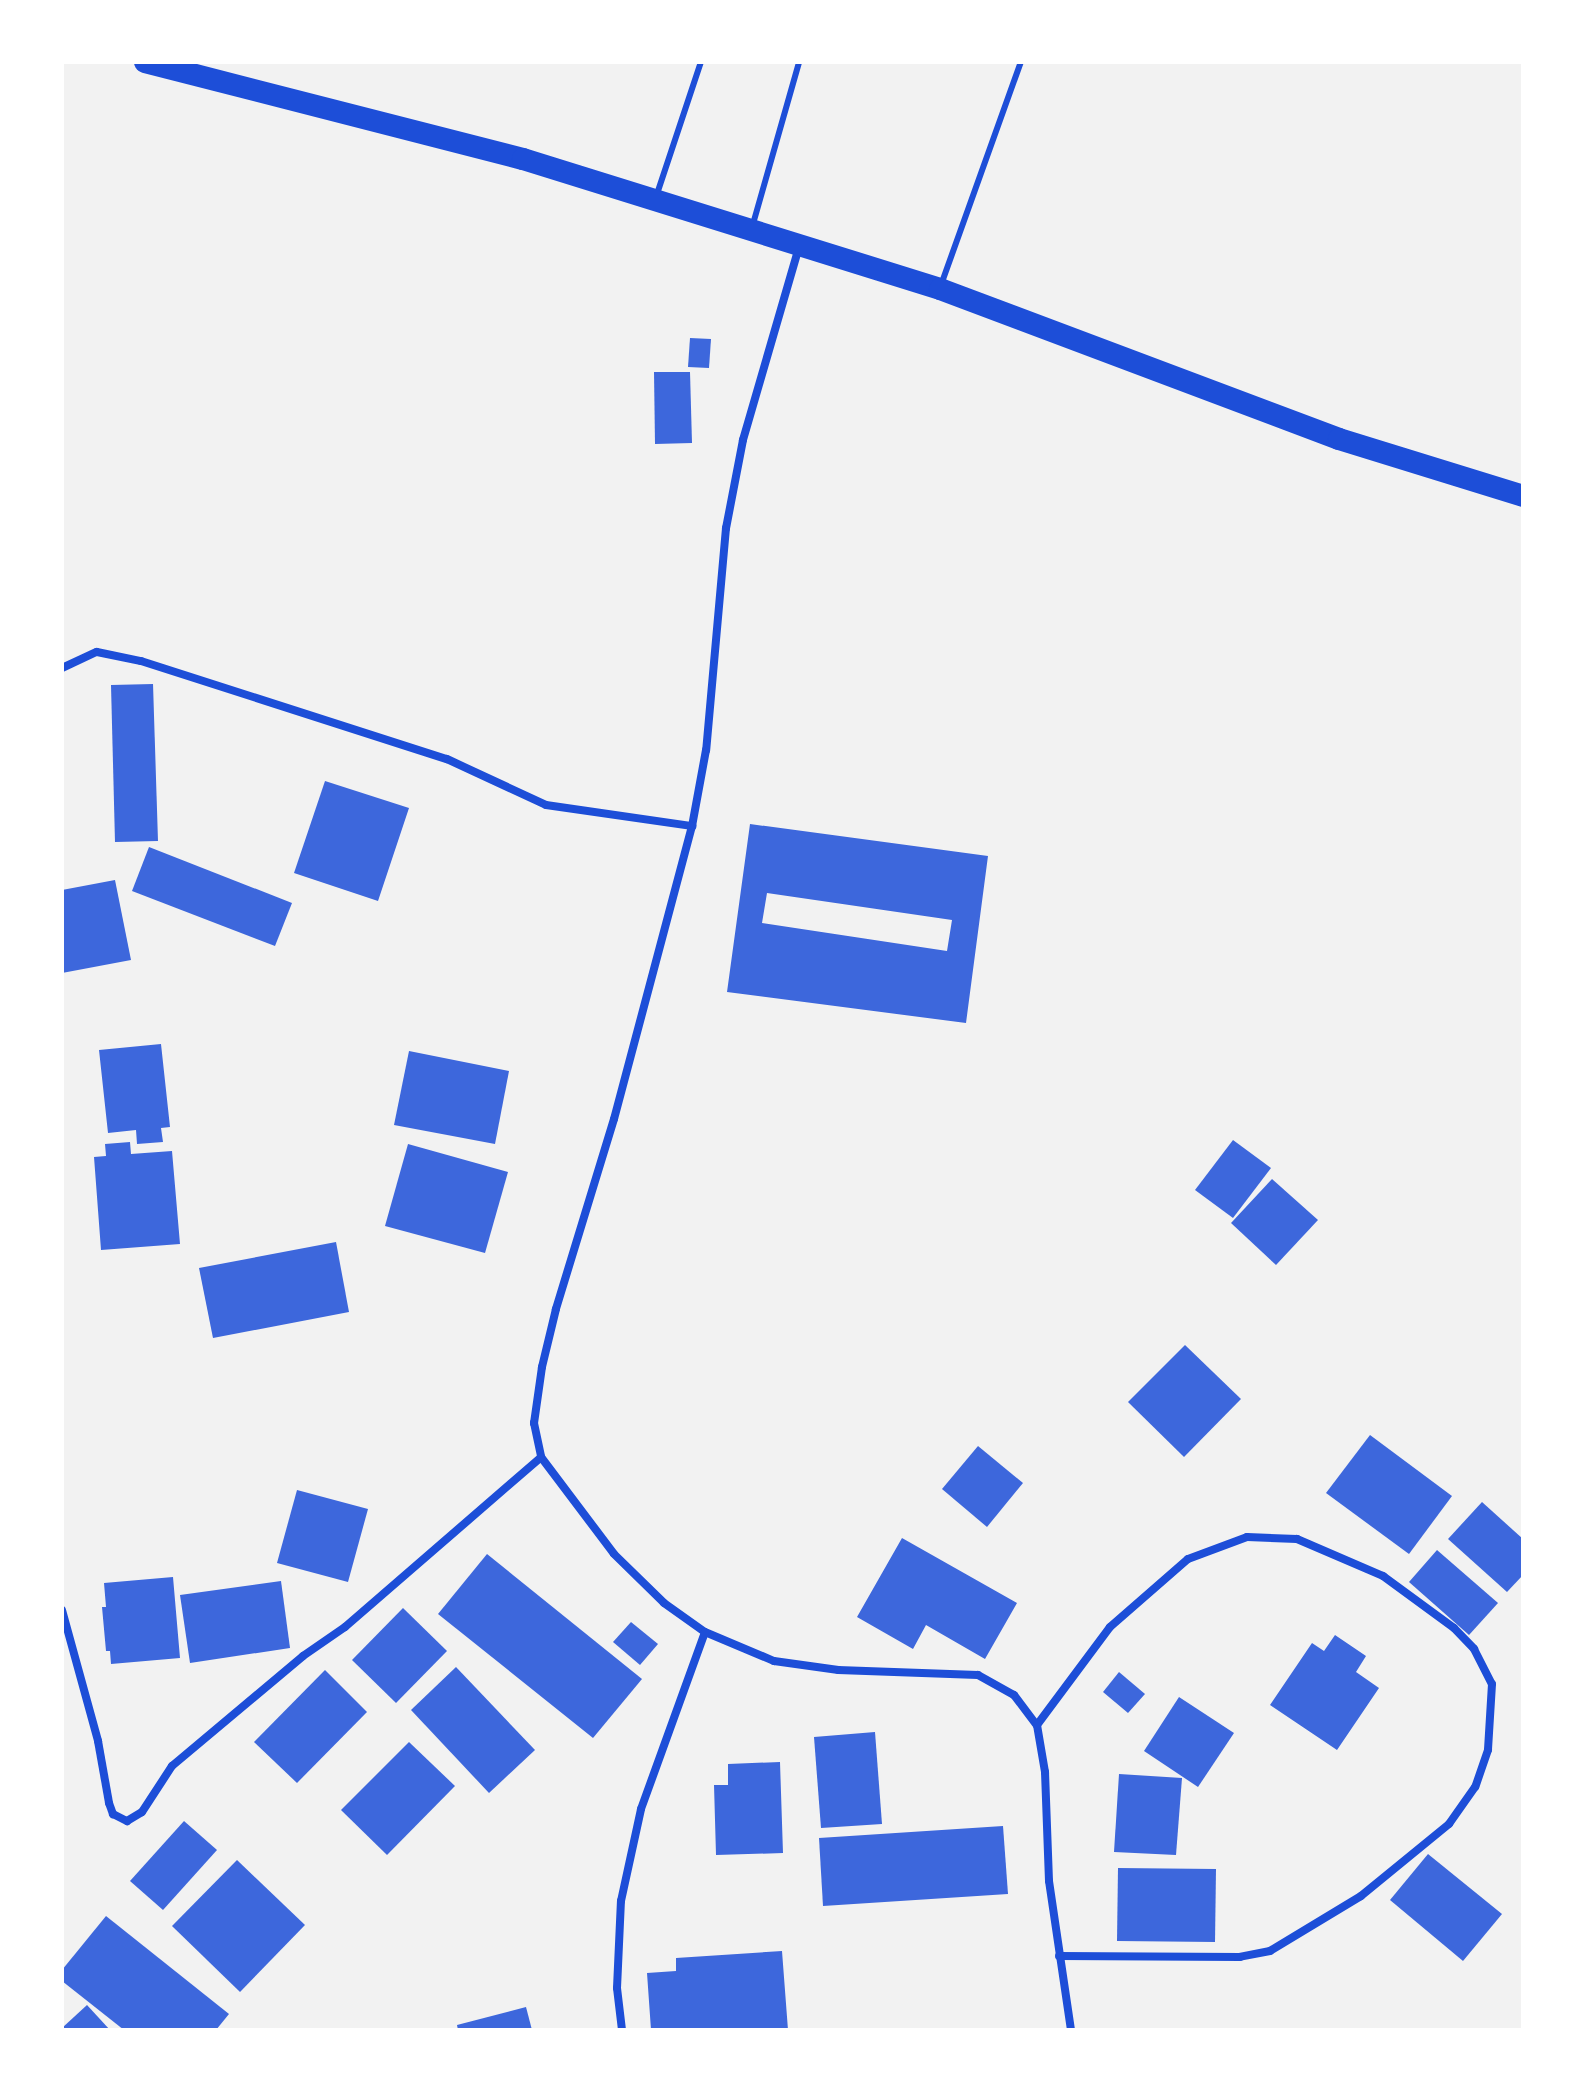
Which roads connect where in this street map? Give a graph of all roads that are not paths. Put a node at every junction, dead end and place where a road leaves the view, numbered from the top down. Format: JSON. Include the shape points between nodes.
{"nodes":[{"id":1,"x":145,"y":62,"type":"edge"},
{"id":2,"x":701,"y":62,"type":"edge"},
{"id":3,"x":799,"y":62,"type":"edge"},
{"id":4,"x":1021,"y":62,"type":"edge"},
{"id":5,"x":655,"y":200,"type":"junction"},
{"id":6,"x":751,"y":230,"type":"junction"},
{"id":7,"x":799,"y":245,"type":"junction"},
{"id":8,"x":940,"y":289,"type":"junction"},
{"id":9,"x":1523,"y":496,"type":"edge"},
{"id":10,"x":62,"y":668,"type":"edge"},
{"id":11,"x":692,"y":826,"type":"junction"},
{"id":12,"x":541,"y":1457,"type":"junction"},
{"id":13,"x":62,"y":1610,"type":"edge"},
{"id":14,"x":705,"y":1632,"type":"junction"},
{"id":15,"x":1037,"y":1725,"type":"junction"},
{"id":16,"x":1059,"y":1956,"type":"junction"},
{"id":17,"x":622,"y":2030,"type":"edge"},
{"id":18,"x":1071,"y":2030,"type":"edge"}],
"edges":[{"from":1,"to":5,"type":"highway","via":[[523,159]]},
{"from":2,"to":5,"type":"lane"},
{"from":3,"to":6,"type":"lane"},
{"from":4,"to":8,"type":"lane"},
{"from":5,"to":6,"type":"highway"},
{"from":6,"to":7,"type":"highway"},
{"from":7,"to":8,"type":"highway"},
{"from":7,"to":11,"type":"street","via":[[743,440],[726,528],[706,750]]},
{"from":8,"to":9,"type":"highway","via":[[1339,439]]},
{"from":10,"to":11,"type":"street","via":[[97,652],[141,661],[447,759],[546,805]]},
{"from":11,"to":12,"type":"street","via":[[542,1367],[534,1423]]},
{"from":12,"to":13,"type":"street","via":[[345,1627],[172,1766],[142,1812],[127,1821],[113,1814],[109,1803],[84,1683]]},
{"from":12,"to":14,"type":"street","via":[[614,1554],[664,1603]]},
{"from":14,"to":15,"type":"street","via":[[774,1661],[838,1670],[978,1675],[1014,1695]]},
{"from":14,"to":17,"type":"street","via":[[641,1809],[621,1901],[617,1988]]},
{"from":15,"to":16,"type":"street"},
{"from":15,"to":16,"type":"street","via":[[1110,1627],[1188,1559],[1247,1537],[1297,1539],[1383,1576],[1454,1628],[1474,1649],[1492,1684],[1488,1750],[1475,1787],[1449,1824],[1361,1896],[1270,1951],[1240,1957]]},
{"from":16,"to":18,"type":"street"}]}
